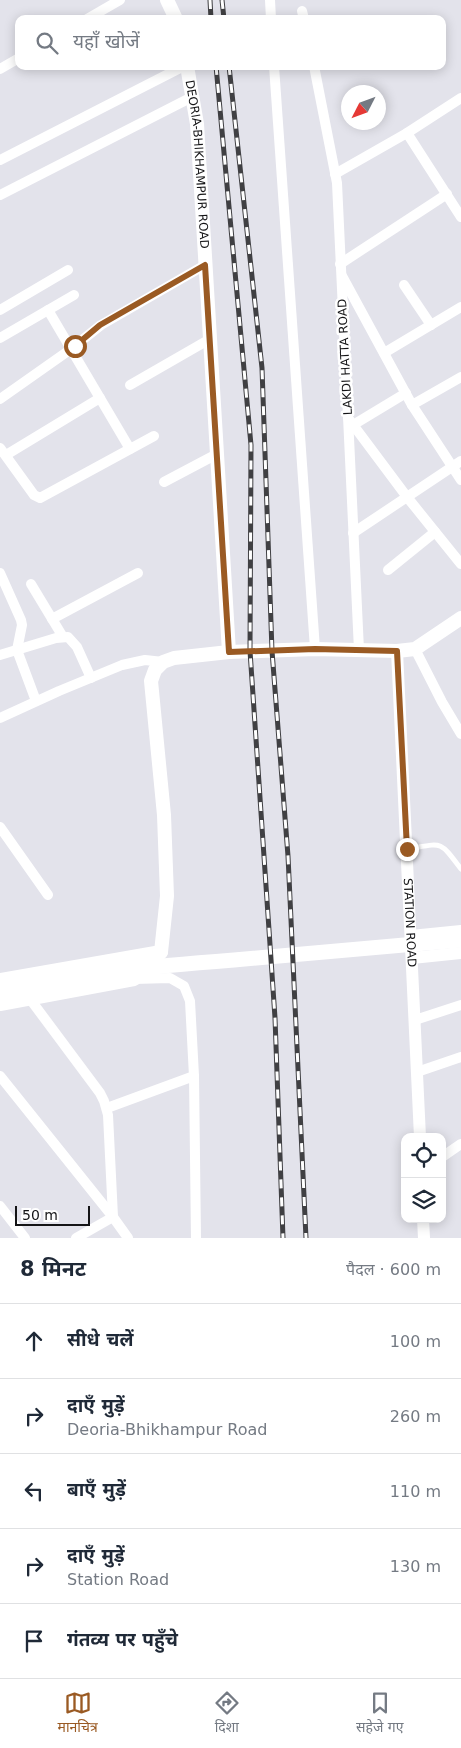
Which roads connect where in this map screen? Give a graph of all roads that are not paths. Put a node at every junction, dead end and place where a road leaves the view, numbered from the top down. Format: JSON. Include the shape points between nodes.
{"nodes":[{"id":1,"x":120,"y":0,"type":"edge"},
{"id":2,"x":167,"y":0,"type":"edge"},
{"id":3,"x":270,"y":0,"type":"edge"},
{"id":4,"x":94,"y":15,"type":"edge"},
{"id":5,"x":174,"y":15,"type":"edge"},
{"id":6,"x":271,"y":15,"type":"edge"},
{"id":7,"x":15,"y":60,"type":"edge"},
{"id":8,"x":0,"y":69,"type":"edge"},
{"id":9,"x":177,"y":70,"type":"edge"},
{"id":10,"x":186,"y":70,"type":"edge"},
{"id":11,"x":274,"y":70,"type":"edge"},
{"id":12,"x":315,"y":70,"type":"edge"},
{"id":13,"x":192,"y":97,"type":"junction"},
{"id":14,"x":461,"y":98,"type":"edge"},
{"id":15,"x":407,"y":134,"type":"junction"},
{"id":16,"x":0,"y":160,"type":"edge"},
{"id":17,"x":336,"y":174,"type":"junction"},
{"id":18,"x":446,"y":194,"type":"junction"},
{"id":19,"x":0,"y":195,"type":"edge"},
{"id":20,"x":461,"y":217,"type":"edge"},
{"id":21,"x":205,"y":265,"type":"junction"},
{"id":22,"x":341,"y":268,"type":"junction"},
{"id":23,"x":68,"y":270,"type":"dead end"},
{"id":24,"x":404,"y":285,"type":"dead end"},
{"id":25,"x":74,"y":295,"type":"dead end"},
{"id":26,"x":461,"y":307,"type":"edge"},
{"id":27,"x":0,"y":310,"type":"edge"},
{"id":28,"x":48,"y":310,"type":"junction"},
{"id":29,"x":431,"y":325,"type":"junction"},
{"id":30,"x":0,"y":338,"type":"edge"},
{"id":31,"x":210,"y":339,"type":"junction"},
{"id":32,"x":71,"y":349,"type":"junction"},
{"id":33,"x":384,"y":354,"type":"junction"},
{"id":34,"x":461,"y":377,"type":"edge"},
{"id":35,"x":130,"y":385,"type":"dead end"},
{"id":36,"x":406,"y":393,"type":"junction"},
{"id":37,"x":100,"y":398,"type":"junction"},
{"id":38,"x":0,"y":399,"type":"edge"},
{"id":39,"x":412,"y":406,"type":"junction"},
{"id":40,"x":350,"y":421,"type":"junction"},
{"id":41,"x":154,"y":436,"type":"dead end"},
{"id":42,"x":130,"y":449,"type":"junction"},
{"id":43,"x":3,"y":451,"type":"edge"},
{"id":44,"x":217,"y":454,"type":"junction"},
{"id":45,"x":457,"y":464,"type":"edge"},
{"id":46,"x":461,"y":480,"type":"edge"},
{"id":47,"x":164,"y":482,"type":"dead end"},
{"id":48,"x":406,"y":497,"type":"junction"},
{"id":49,"x":353,"y":532,"type":"junction"},
{"id":50,"x":435,"y":532,"type":"junction"},
{"id":51,"x":461,"y":564,"type":"edge"},
{"id":52,"x":388,"y":570,"type":"dead end"},
{"id":53,"x":0,"y":573,"type":"edge"},
{"id":54,"x":138,"y":573,"type":"dead end"},
{"id":55,"x":31,"y":584,"type":"dead end"},
{"id":56,"x":461,"y":618,"type":"edge"},
{"id":57,"x":52,"y":619,"type":"junction"},
{"id":58,"x":63,"y":637,"type":"junction"},
{"id":59,"x":315,"y":649,"type":"junction"},
{"id":60,"x":414,"y":649,"type":"junction"},
{"id":61,"x":17,"y":650,"type":"junction"},
{"id":62,"x":359,"y":650,"type":"junction"},
{"id":63,"x":397,"y":651,"type":"junction"},
{"id":64,"x":229,"y":652,"type":"junction"},
{"id":65,"x":0,"y":655,"type":"edge"},
{"id":66,"x":163,"y":662,"type":"junction"},
{"id":67,"x":91,"y":678,"type":"junction"},
{"id":68,"x":36,"y":701,"type":"junction"},
{"id":69,"x":0,"y":718,"type":"edge"},
{"id":70,"x":461,"y":734,"type":"edge"},
{"id":71,"x":0,"y":827,"type":"edge"},
{"id":72,"x":407,"y":849,"type":"junction"},
{"id":73,"x":461,"y":869,"type":"edge"},
{"id":74,"x":48,"y":895,"type":"dead end"},
{"id":75,"x":461,"y":931,"type":"edge"},
{"id":76,"x":411,"y":936,"type":"junction"},
{"id":77,"x":461,"y":940,"type":"edge"},
{"id":78,"x":161,"y":952,"type":"junction"},
{"id":79,"x":461,"y":953,"type":"edge"},
{"id":80,"x":412,"y":958,"type":"junction"},
{"id":81,"x":134,"y":979,"type":"junction"},
{"id":82,"x":0,"y":980,"type":"edge"},
{"id":83,"x":0,"y":991,"type":"edge"},
{"id":84,"x":30,"y":999,"type":"junction"},
{"id":85,"x":0,"y":1004,"type":"edge"},
{"id":86,"x":461,"y":1006,"type":"edge"},
{"id":87,"x":415,"y":1020,"type":"junction"},
{"id":88,"x":461,"y":1057,"type":"edge"},
{"id":89,"x":417,"y":1072,"type":"junction"},
{"id":90,"x":0,"y":1076,"type":"edge"},
{"id":91,"x":194,"y":1076,"type":"junction"},
{"id":92,"x":107,"y":1108,"type":"junction"},
{"id":93,"x":420,"y":1133,"type":"edge"},
{"id":94,"x":461,"y":1144,"type":"edge"},
{"id":95,"x":446,"y":1154,"type":"edge"},
{"id":96,"x":0,"y":1206,"type":"edge"},
{"id":97,"x":113,"y":1217,"type":"junction"},
{"id":98,"x":423,"y":1223,"type":"edge"},
{"id":99,"x":25,"y":1238,"type":"edge"},
{"id":100,"x":76,"y":1238,"type":"edge"},
{"id":101,"x":128,"y":1238,"type":"edge"},
{"id":102,"x":196,"y":1238,"type":"edge"},
{"id":103,"x":424,"y":1238,"type":"edge"}],
"edges":[{"from":1,"to":4,"type":"street"},
{"from":2,"to":5,"type":"main road"},
{"from":3,"to":6,"type":"street"},
{"from":7,"to":8,"type":"street"},
{"from":9,"to":16,"type":"street"},
{"from":10,"to":13,"type":"main road","name":"DEORIA-BHIKHAMPUR ROAD"},
{"from":11,"to":59,"type":"street"},
{"from":12,"to":17,"type":"street","name":"LAKDI HATTA ROAD"},
{"from":13,"to":19,"type":"street"},
{"from":13,"to":21,"type":"main road","name":"DEORIA-BHIKHAMPUR ROAD"},
{"from":14,"to":15,"type":"street"},
{"from":15,"to":17,"type":"street"},
{"from":15,"to":18,"type":"street"},
{"from":17,"to":22,"type":"street","name":"LAKDI HATTA ROAD"},
{"from":18,"to":20,"type":"street"},
{"from":18,"to":22,"type":"street"},
{"from":21,"to":31,"type":"main road","name":"DEORIA-BHIKHAMPUR ROAD"},
{"from":21,"to":32,"type":"street","via":[[100,325]]},
{"from":22,"to":33,"type":"street"},
{"from":22,"to":40,"type":"street","name":"LAKDI HATTA ROAD"},
{"from":23,"to":27,"type":"street"},
{"from":24,"to":29,"type":"street"},
{"from":25,"to":28,"type":"street"},
{"from":26,"to":29,"type":"street"},
{"from":28,"to":30,"type":"street"},
{"from":28,"to":32,"type":"street"},
{"from":29,"to":33,"type":"street"},
{"from":31,"to":35,"type":"street"},
{"from":31,"to":44,"type":"main road","name":"DEORIA-BHIKHAMPUR ROAD"},
{"from":32,"to":37,"type":"street"},
{"from":32,"to":38,"type":"street"},
{"from":33,"to":36,"type":"street"},
{"from":34,"to":39,"type":"street"},
{"from":36,"to":39,"type":"street"},
{"from":36,"to":40,"type":"street"},
{"from":37,"to":42,"type":"street"},
{"from":37,"to":43,"type":"street"},
{"from":39,"to":45,"type":"street"},
{"from":40,"to":48,"type":"street"},
{"from":40,"to":49,"type":"street","name":"LAKDI HATTA ROAD"},
{"from":41,"to":42,"type":"street"},
{"from":42,"to":43,"type":"street","via":[[40,498],[34,495]]},
{"from":44,"to":47,"type":"street"},
{"from":44,"to":64,"type":"main road","name":"DEORIA-BHIKHAMPUR ROAD"},
{"from":45,"to":46,"type":"street"},
{"from":45,"to":48,"type":"street"},
{"from":48,"to":49,"type":"street"},
{"from":48,"to":50,"type":"street"},
{"from":49,"to":62,"type":"street","name":"LAKDI HATTA ROAD"},
{"from":50,"to":51,"type":"street"},
{"from":50,"to":52,"type":"street"},
{"from":53,"to":61,"type":"street","via":[[21,620]]},
{"from":54,"to":57,"type":"street"},
{"from":55,"to":57,"type":"street"},
{"from":56,"to":60,"type":"main road"},
{"from":57,"to":58,"type":"street"},
{"from":58,"to":61,"type":"street"},
{"from":58,"to":67,"type":"street","via":[[68,637],[77,647]]},
{"from":59,"to":62,"type":"main road"},
{"from":59,"to":64,"type":"main road"},
{"from":60,"to":63,"type":"main road"},
{"from":60,"to":70,"type":"street"},
{"from":61,"to":65,"type":"street"},
{"from":61,"to":68,"type":"street"},
{"from":62,"to":63,"type":"main road"},
{"from":63,"to":72,"type":"street","name":"STATION ROAD"},
{"from":64,"to":66,"type":"main road"},
{"from":66,"to":67,"type":"street","via":[[136,661]]},
{"from":66,"to":78,"type":"main road","via":[[151,681],[164,815],[167,896]]},
{"from":67,"to":68,"type":"street"},
{"from":68,"to":69,"type":"street"},
{"from":71,"to":74,"type":"street"},
{"from":72,"to":73,"type":"lane","via":[[440,845]]},
{"from":72,"to":76,"type":"street","name":"STATION ROAD"},
{"from":75,"to":76,"type":"street"},
{"from":76,"to":80,"type":"street","name":"STATION ROAD"},
{"from":77,"to":83,"type":"main road","via":[[161,966]]},
{"from":78,"to":81,"type":"main road"},
{"from":78,"to":82,"type":"main road"},
{"from":79,"to":80,"type":"street"},
{"from":80,"to":87,"type":"street","name":"STATION ROAD"},
{"from":81,"to":84,"type":"main road"},
{"from":81,"to":91,"type":"street","via":[[170,978],[184,986],[190,1001]]},
{"from":84,"to":85,"type":"main road"},
{"from":84,"to":92,"type":"street","via":[[100,1093]]},
{"from":86,"to":87,"type":"street"},
{"from":87,"to":89,"type":"street","name":"STATION ROAD"},
{"from":88,"to":89,"type":"street"},
{"from":89,"to":93,"type":"street","name":"STATION ROAD"},
{"from":90,"to":97,"type":"street"},
{"from":91,"to":92,"type":"street"},
{"from":91,"to":102,"type":"street"},
{"from":92,"to":97,"type":"street"},
{"from":94,"to":95,"type":"street"},
{"from":96,"to":99,"type":"street"},
{"from":97,"to":100,"type":"street"},
{"from":97,"to":101,"type":"street"},
{"from":98,"to":103,"type":"street"}]}
